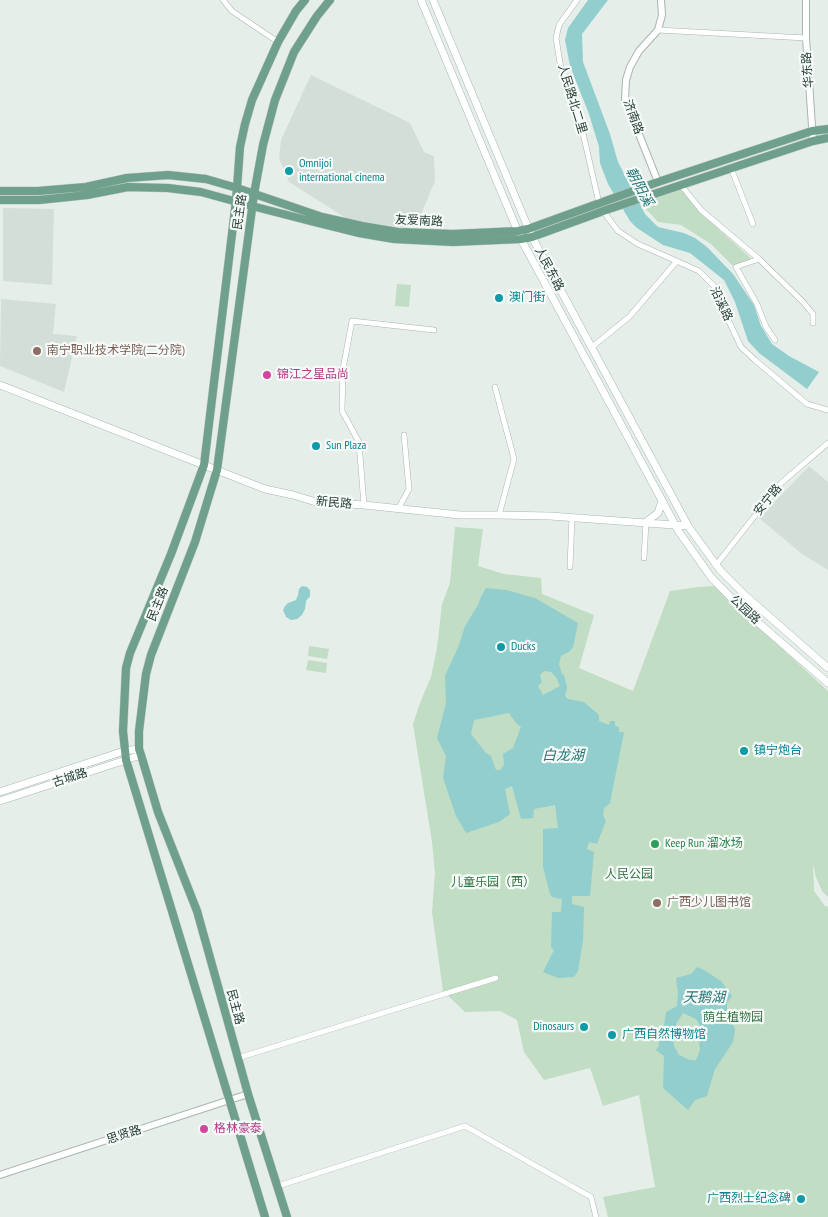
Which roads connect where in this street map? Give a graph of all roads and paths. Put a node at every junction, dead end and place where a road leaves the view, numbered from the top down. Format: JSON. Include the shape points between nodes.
{"nodes":[{"id":1,"x":223,"y":0,"type":"edge"},
{"id":2,"x":305,"y":0,"type":"edge"},
{"id":3,"x":330,"y":0,"type":"edge"},
{"id":4,"x":421,"y":0,"type":"edge"},
{"id":5,"x":433,"y":0,"type":"edge"},
{"id":6,"x":577,"y":0,"type":"edge"},
{"id":7,"x":661,"y":0,"type":"edge"},
{"id":8,"x":806,"y":0,"type":"edge"},
{"id":9,"x":658,"y":30,"type":"junction"},
{"id":10,"x":806,"y":38,"type":"junction"},
{"id":11,"x":278,"y":42,"type":"junction"},
{"id":12,"x":828,"y":129,"type":"edge"},
{"id":13,"x":812,"y":131,"type":"junction"},
{"id":14,"x":828,"y":138,"type":"edge"},
{"id":15,"x":813,"y":140,"type":"junction"},
{"id":16,"x":731,"y":168,"type":"junction"},
{"id":17,"x":655,"y":184,"type":"junction"},
{"id":18,"x":681,"y":185,"type":"junction"},
{"id":19,"x":236,"y":188,"type":"junction"},
{"id":20,"x":0,"y":191,"type":"edge"},
{"id":21,"x":254,"y":194,"type":"junction"},
{"id":22,"x":0,"y":200,"type":"edge"},
{"id":23,"x":236,"y":201,"type":"junction"},
{"id":24,"x":252,"y":206,"type":"junction"},
{"id":25,"x":603,"y":206,"type":"junction"},
{"id":26,"x":753,"y":224,"type":"dead end"},
{"id":27,"x":530,"y":233,"type":"junction"},
{"id":28,"x":519,"y":235,"type":"junction"},
{"id":29,"x":758,"y":259,"type":"junction"},
{"id":30,"x":677,"y":261,"type":"junction"},
{"id":31,"x":813,"y":323,"type":"dead end"},
{"id":32,"x":434,"y":330,"type":"dead end"},
{"id":33,"x":775,"y":340,"type":"dead end"},
{"id":34,"x":592,"y":347,"type":"junction"},
{"id":35,"x":0,"y":385,"type":"edge"},
{"id":36,"x":495,"y":387,"type":"dead end"},
{"id":37,"x":828,"y":410,"type":"edge"},
{"id":38,"x":404,"y":435,"type":"dead end"},
{"id":39,"x":828,"y":443,"type":"edge"},
{"id":40,"x":204,"y":465,"type":"junction"},
{"id":41,"x":217,"y":470,"type":"junction"},
{"id":42,"x":662,"y":500,"type":"junction"},
{"id":43,"x":364,"y":505,"type":"junction"},
{"id":44,"x":398,"y":509,"type":"junction"},
{"id":45,"x":499,"y":514,"type":"junction"},
{"id":46,"x":572,"y":517,"type":"junction"},
{"id":47,"x":646,"y":522,"type":"junction"},
{"id":48,"x":675,"y":525,"type":"junction"},
{"id":49,"x":688,"y":526,"type":"junction"},
{"id":50,"x":644,"y":558,"type":"dead end"},
{"id":51,"x":716,"y":565,"type":"junction"},
{"id":52,"x":570,"y":567,"type":"dead end"},
{"id":53,"x":828,"y":668,"type":"edge"},
{"id":54,"x":828,"y":683,"type":"edge"},
{"id":55,"x":124,"y":751,"type":"junction"},
{"id":56,"x":140,"y":752,"type":"junction"},
{"id":57,"x":126,"y":760,"type":"junction"},
{"id":58,"x":0,"y":792,"type":"edge"},
{"id":59,"x":0,"y":801,"type":"edge"},
{"id":60,"x":496,"y":978,"type":"dead end"},
{"id":61,"x":238,"y":1058,"type":"junction"},
{"id":62,"x":248,"y":1094,"type":"junction"},
{"id":63,"x":230,"y":1101,"type":"junction"},
{"id":64,"x":0,"y":1175,"type":"edge"},
{"id":65,"x":278,"y":1186,"type":"junction"},
{"id":66,"x":265,"y":1217,"type":"edge"},
{"id":67,"x":287,"y":1217,"type":"edge"},
{"id":68,"x":596,"y":1217,"type":"edge"}],
"edges":[{"from":1,"to":11,"type":"street","via":[[232,12]]},
{"from":2,"to":11,"type":"main road","name":"民主路"},
{"from":3,"to":21,"type":"main road","name":"民主路","via":[[294,52],[278,92]]},
{"from":4,"to":28,"type":"main road","name":"人民东路"},
{"from":5,"to":27,"type":"main road","name":"人民东路"},
{"from":6,"to":25,"type":"street","name":"人民路北二里","via":[[559,25],[556,38],[560,63]]},
{"from":7,"to":9,"type":"street"},
{"from":8,"to":10,"type":"street","name":"华东路"},
{"from":9,"to":10,"type":"street"},
{"from":9,"to":17,"type":"street","name":"济南路","via":[[630,67],[625,99]]},
{"from":10,"to":13,"type":"street","name":"华东路"},
{"from":11,"to":19,"type":"main road","name":"民主路","via":[[245,124]]},
{"from":12,"to":13,"type":"main road","name":"友爱南路"},
{"from":13,"to":15,"type":"street","name":"华东路"},
{"from":13,"to":17,"type":"main road","name":"友爱南路"},
{"from":14,"to":15,"type":"main road","name":"友爱南路"},
{"from":15,"to":16,"type":"main road","name":"友爱南路"},
{"from":16,"to":18,"type":"main road","name":"友爱南路"},
{"from":16,"to":26,"type":"street"},
{"from":17,"to":25,"type":"main road","name":"友爱南路"},
{"from":18,"to":25,"type":"main road","name":"友爱南路"},
{"from":18,"to":29,"type":"street","via":[[701,210]]},
{"from":19,"to":20,"type":"main road","name":"友爱南路","via":[[206,179],[168,175],[127,178],[86,187]]},
{"from":19,"to":21,"type":"main road","name":"友爱南路"},
{"from":19,"to":23,"type":"main road","name":"民主路"},
{"from":21,"to":24,"type":"main road","name":"民主路"},
{"from":21,"to":28,"type":"main road","name":"友爱南路","via":[[322,217],[362,226],[453,234]]},
{"from":22,"to":23,"type":"main road","name":"友爱南路","via":[[39,200],[128,187],[202,192]]},
{"from":23,"to":24,"type":"main road","name":"友爱南路"},
{"from":23,"to":40,"type":"main road","name":"民主路"},
{"from":24,"to":28,"type":"main road","name":"友爱南路","via":[[394,239],[453,242]]},
{"from":24,"to":41,"type":"main road","name":"民主路"},
{"from":25,"to":27,"type":"main road","name":"友爱南路"},
{"from":25,"to":30,"type":"street","name":"沿溪路","via":[[618,231],[638,244]]},
{"from":27,"to":28,"type":"main road","name":"友爱南路"},
{"from":27,"to":34,"type":"main road","name":"人民东路"},
{"from":28,"to":42,"type":"main road","name":"人民东路"},
{"from":29,"to":31,"type":"street","via":[[803,302],[813,314]]},
{"from":29,"to":33,"type":"street","via":[[736,267]]},
{"from":30,"to":34,"type":"street","via":[[629,317]]},
{"from":30,"to":37,"type":"street","name":"沿溪路","via":[[699,271],[716,288],[741,347],[807,404]]},
{"from":32,"to":43,"type":"street","via":[[352,321],[343,369],[342,410],[358,442]]},
{"from":34,"to":49,"type":"main road","name":"人民东路"},
{"from":35,"to":40,"type":"main road","name":"新民路"},
{"from":36,"to":45,"type":"street","via":[[514,460]]},
{"from":38,"to":44,"type":"street","via":[[409,489]]},
{"from":39,"to":51,"type":"street","name":"安宁路","via":[[780,484]]},
{"from":40,"to":41,"type":"main road","name":"新民路"},
{"from":40,"to":55,"type":"main road","name":"民主路","via":[[130,652],[122,731]]},
{"from":41,"to":43,"type":"main road","name":"新民路","via":[[265,489],[316,502]]},
{"from":41,"to":56,"type":"main road","name":"民主路","via":[[195,542],[151,655],[140,721]]},
{"from":42,"to":47,"type":"main road","via":[[658,513]]},
{"from":42,"to":48,"type":"main road","name":"人民东路"},
{"from":43,"to":44,"type":"main road","name":"新民路"},
{"from":44,"to":45,"type":"main road","name":"新民路","via":[[460,516]]},
{"from":45,"to":46,"type":"main road","name":"新民路"},
{"from":46,"to":47,"type":"main road","name":"新民路"},
{"from":46,"to":52,"type":"street"},
{"from":47,"to":48,"type":"main road","name":"新民路"},
{"from":47,"to":50,"type":"street"},
{"from":48,"to":49,"type":"main road","name":"新民路"},
{"from":48,"to":54,"type":"main road","name":"公园路","via":[[711,578]]},
{"from":49,"to":51,"type":"main road","name":"公园路"},
{"from":51,"to":53,"type":"main road","name":"公园路","via":[[747,598]]},
{"from":55,"to":56,"type":"main road","name":"古城路"},
{"from":55,"to":57,"type":"main road","name":"民主路"},
{"from":55,"to":58,"type":"main road","name":"古城路"},
{"from":56,"to":57,"type":"main road","name":"古城路"},
{"from":56,"to":61,"type":"main road","name":"民主路","via":[[158,812],[197,911]]},
{"from":57,"to":59,"type":"main road","name":"古城路"},
{"from":57,"to":63,"type":"main road","name":"民主路"},
{"from":60,"to":61,"type":"street"},
{"from":61,"to":62,"type":"main road","name":"民主路"},
{"from":62,"to":63,"type":"street","name":"思贤路"},
{"from":62,"to":65,"type":"main road","name":"民主路"},
{"from":63,"to":64,"type":"street","name":"思贤路"},
{"from":63,"to":66,"type":"main road","name":"民主路"},
{"from":65,"to":67,"type":"main road","name":"民主路"},
{"from":65,"to":68,"type":"street","via":[[465,1126],[591,1197]]}]}
